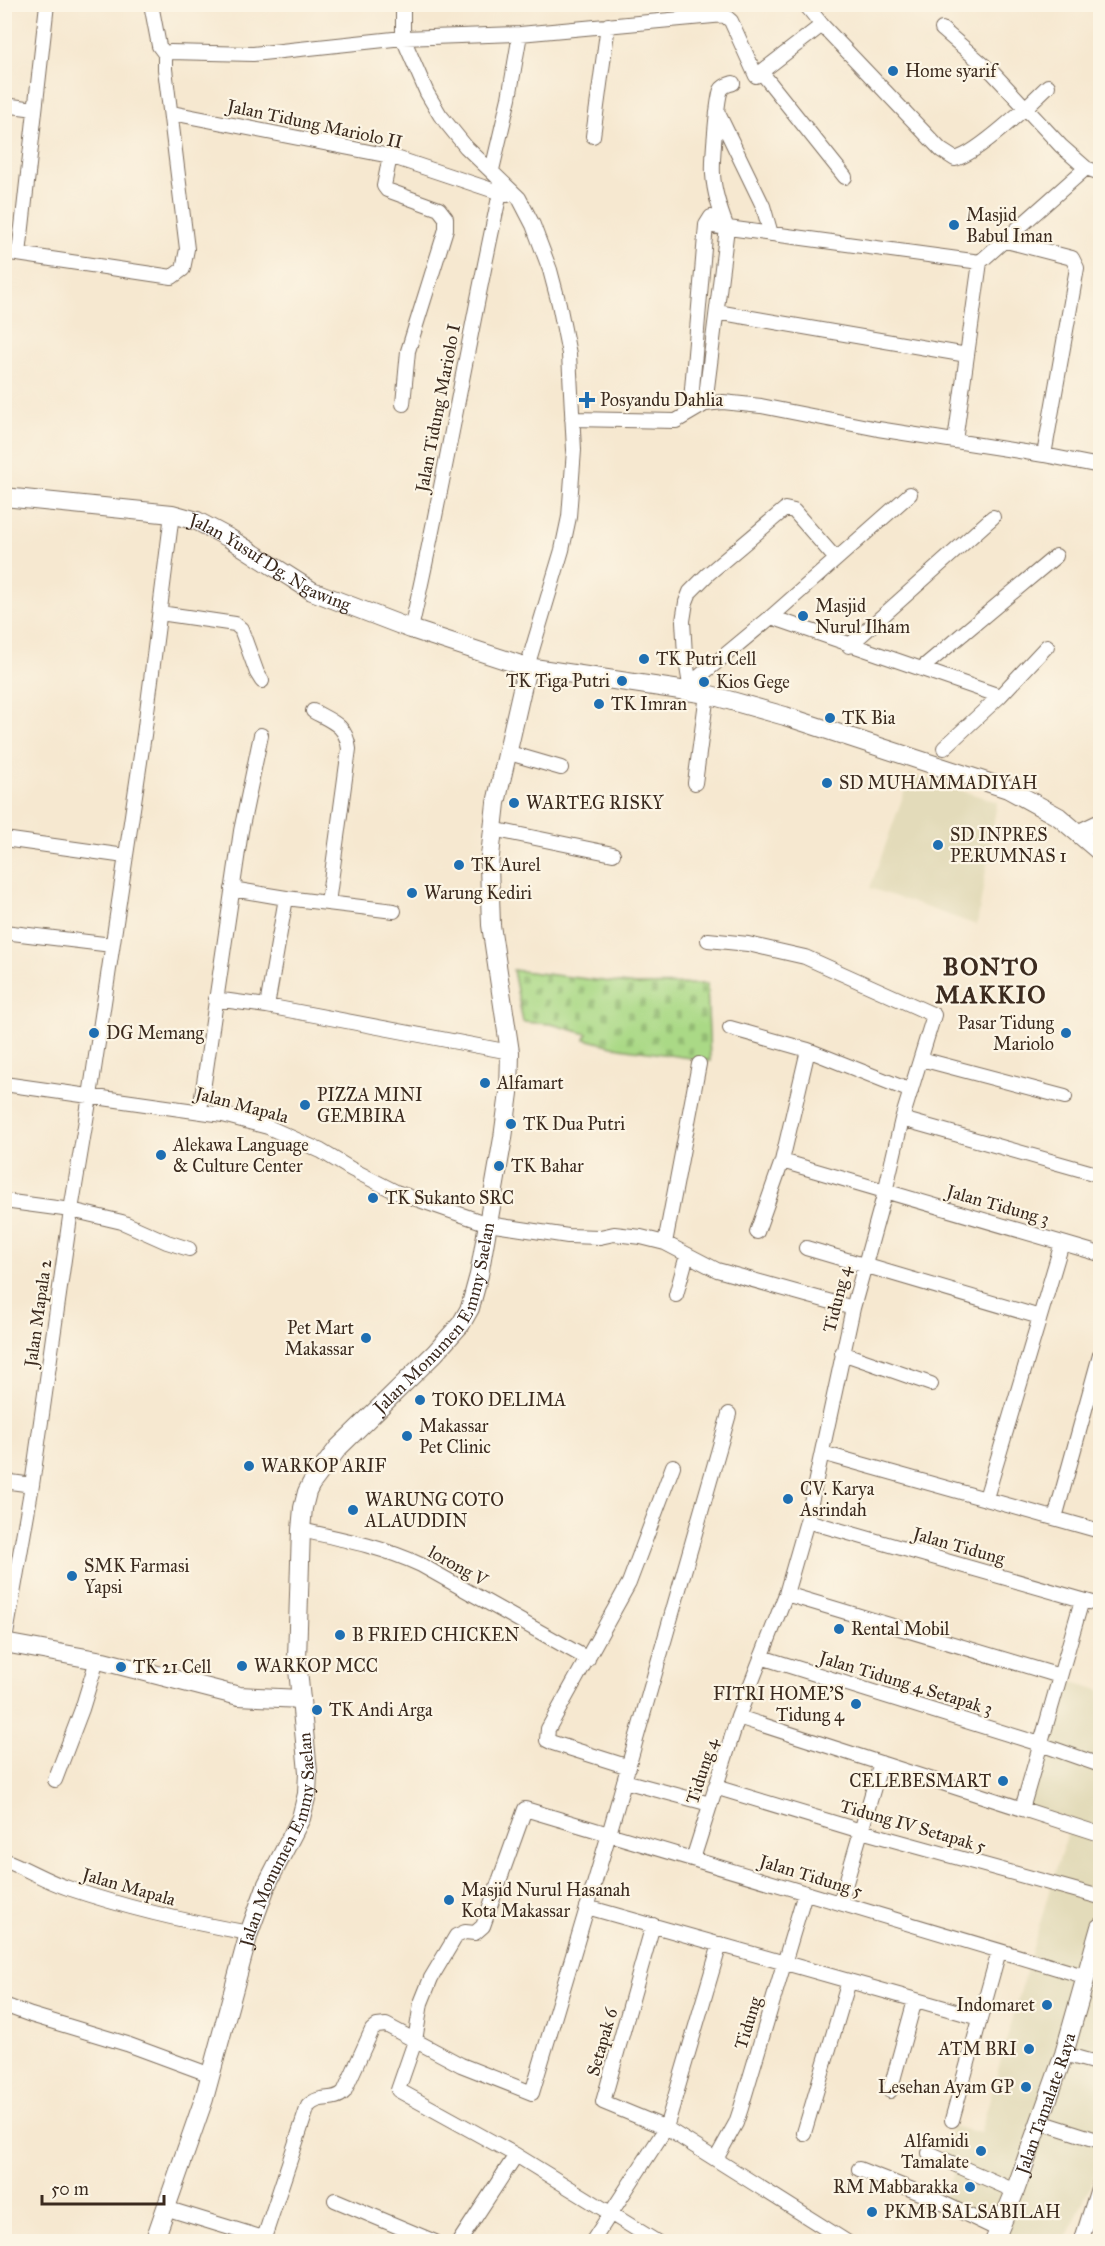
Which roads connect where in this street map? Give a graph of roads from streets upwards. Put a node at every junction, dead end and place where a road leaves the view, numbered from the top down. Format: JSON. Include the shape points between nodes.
{"nodes":[{"id":1,"x":47,"y":4,"type":"edge"},
{"id":2,"x":151,"y":4,"type":"edge"},
{"id":3,"x":403,"y":4,"type":"edge"},
{"id":4,"x":805,"y":4,"type":"edge"},
{"id":5,"x":608,"y":25,"type":"junction"},
{"id":6,"x":822,"y":26,"type":"junction"},
{"id":7,"x":942,"y":29,"type":"dead end"},
{"id":8,"x":520,"y":34,"type":"junction"},
{"id":9,"x":403,"y":38,"type":"junction"},
{"id":10,"x":165,"y":54,"type":"junction"},
{"id":11,"x":759,"y":74,"type":"junction"},
{"id":12,"x":733,"y":83,"type":"dead end"},
{"id":13,"x":1048,"y":86,"type":"dead end"},
{"id":14,"x":4,"y":105,"type":"edge"},
{"id":15,"x":1025,"y":108,"type":"junction"},
{"id":16,"x":35,"y":109,"type":"junction"},
{"id":17,"x":718,"y":112,"type":"junction"},
{"id":18,"x":172,"y":113,"type":"junction"},
{"id":19,"x":593,"y":136,"type":"dead end"},
{"id":20,"x":390,"y":156,"type":"junction"},
{"id":21,"x":1086,"y":168,"type":"junction"},
{"id":22,"x":492,"y":170,"type":"junction"},
{"id":23,"x":1101,"y":173,"type":"edge"},
{"id":24,"x":845,"y":177,"type":"dead end"},
{"id":25,"x":500,"y":193,"type":"junction"},
{"id":26,"x":519,"y":198,"type":"junction"},
{"id":27,"x":718,"y":205,"type":"junction"},
{"id":28,"x":706,"y":225,"type":"junction"},
{"id":29,"x":727,"y":228,"type":"junction"},
{"id":30,"x":771,"y":234,"type":"junction"},
{"id":31,"x":1006,"y":241,"type":"junction"},
{"id":32,"x":12,"y":253,"type":"edge"},
{"id":33,"x":980,"y":262,"type":"junction"},
{"id":34,"x":717,"y":312,"type":"junction"},
{"id":35,"x":967,"y":355,"type":"junction"},
{"id":36,"x":403,"y":404,"type":"dead end"},
{"id":37,"x":705,"y":404,"type":"junction"},
{"id":38,"x":690,"y":412,"type":"junction"},
{"id":39,"x":573,"y":419,"type":"junction"},
{"id":40,"x":955,"y":441,"type":"junction"},
{"id":41,"x":1044,"y":455,"type":"junction"},
{"id":42,"x":1101,"y":466,"type":"edge"},
{"id":43,"x":910,"y":494,"type":"dead end"},
{"id":44,"x":4,"y":497,"type":"edge"},
{"id":45,"x":172,"y":514,"type":"junction"},
{"id":46,"x":993,"y":517,"type":"dead end"},
{"id":47,"x":1056,"y":556,"type":"dead end"},
{"id":48,"x":836,"y":559,"type":"junction"},
{"id":49,"x":160,"y":613,"type":"junction"},
{"id":50,"x":771,"y":617,"type":"junction"},
{"id":51,"x":411,"y":629,"type":"junction"},
{"id":52,"x":849,"y":646,"type":"junction"},
{"id":53,"x":1047,"y":646,"type":"dead end"},
{"id":54,"x":527,"y":667,"type":"junction"},
{"id":55,"x":922,"y":668,"type":"junction"},
{"id":56,"x":262,"y":681,"type":"dead end"},
{"id":57,"x":687,"y":687,"type":"junction"},
{"id":58,"x":707,"y":694,"type":"junction"},
{"id":59,"x":1000,"y":696,"type":"junction"},
{"id":60,"x":313,"y":711,"type":"dead end"},
{"id":61,"x":261,"y":735,"type":"dead end"},
{"id":62,"x":944,"y":748,"type":"dead end"},
{"id":63,"x":506,"y":752,"type":"junction"},
{"id":64,"x":561,"y":768,"type":"dead end"},
{"id":65,"x":695,"y":783,"type":"dead end"},
{"id":66,"x":1101,"y":821,"type":"edge"},
{"id":67,"x":492,"y":830,"type":"junction"},
{"id":68,"x":1077,"y":832,"type":"junction"},
{"id":69,"x":4,"y":839,"type":"edge"},
{"id":70,"x":1101,"y":852,"type":"edge"},
{"id":71,"x":614,"y":854,"type":"dead end"},
{"id":72,"x":125,"y":856,"type":"junction"},
{"id":73,"x":232,"y":890,"type":"junction"},
{"id":74,"x":286,"y":898,"type":"junction"},
{"id":75,"x":328,"y":903,"type":"junction"},
{"id":76,"x":394,"y":911,"type":"dead end"},
{"id":77,"x":4,"y":932,"type":"edge"},
{"id":78,"x":708,"y":940,"type":"dead end"},
{"id":79,"x":112,"y":945,"type":"junction"},
{"id":80,"x":215,"y":999,"type":"junction"},
{"id":81,"x":267,"y":1005,"type":"junction"},
{"id":82,"x":730,"y":1028,"type":"dead end"},
{"id":83,"x":808,"y":1050,"type":"junction"},
{"id":84,"x":510,"y":1052,"type":"junction"},
{"id":85,"x":921,"y":1059,"type":"junction"},
{"id":86,"x":699,"y":1064,"type":"dead end"},
{"id":87,"x":4,"y":1084,"type":"edge"},
{"id":88,"x":911,"y":1091,"type":"junction"},
{"id":89,"x":90,"y":1096,"type":"junction"},
{"id":90,"x":1065,"y":1097,"type":"dead end"},
{"id":91,"x":200,"y":1110,"type":"junction"},
{"id":92,"x":902,"y":1119,"type":"junction"},
{"id":93,"x":782,"y":1161,"type":"junction"},
{"id":94,"x":1101,"y":1175,"type":"edge"},
{"id":95,"x":885,"y":1192,"type":"junction"},
{"id":96,"x":4,"y":1201,"type":"edge"},
{"id":97,"x":71,"y":1210,"type":"junction"},
{"id":98,"x":488,"y":1224,"type":"junction"},
{"id":99,"x":757,"y":1232,"type":"dead end"},
{"id":100,"x":665,"y":1243,"type":"junction"},
{"id":101,"x":1062,"y":1243,"type":"junction"},
{"id":102,"x":806,"y":1248,"type":"dead end"},
{"id":103,"x":189,"y":1249,"type":"dead end"},
{"id":104,"x":1101,"y":1254,"type":"edge"},
{"id":105,"x":687,"y":1255,"type":"junction"},
{"id":106,"x":864,"y":1265,"type":"junction"},
{"id":107,"x":676,"y":1296,"type":"dead end"},
{"id":108,"x":853,"y":1308,"type":"junction"},
{"id":109,"x":1040,"y":1317,"type":"junction"},
{"id":110,"x":842,"y":1353,"type":"junction"},
{"id":111,"x":1101,"y":1355,"type":"edge"},
{"id":112,"x":931,"y":1384,"type":"dead end"},
{"id":113,"x":729,"y":1414,"type":"dead end"},
{"id":114,"x":822,"y":1453,"type":"junction"},
{"id":115,"x":673,"y":1466,"type":"dead end"},
{"id":116,"x":4,"y":1481,"type":"edge"},
{"id":117,"x":32,"y":1485,"type":"junction"},
{"id":118,"x":986,"y":1498,"type":"junction"},
{"id":119,"x":1055,"y":1518,"type":"junction"},
{"id":120,"x":807,"y":1521,"type":"junction"},
{"id":121,"x":301,"y":1530,"type":"junction"},
{"id":122,"x":1101,"y":1531,"type":"edge"},
{"id":123,"x":786,"y":1594,"type":"junction"},
{"id":124,"x":1082,"y":1600,"type":"junction"},
{"id":125,"x":1100,"y":1604,"type":"edge"},
{"id":126,"x":5,"y":1644,"type":"edge"},
{"id":127,"x":761,"y":1657,"type":"junction"},
{"id":128,"x":588,"y":1659,"type":"junction"},
{"id":129,"x":97,"y":1660,"type":"junction"},
{"id":130,"x":1060,"y":1676,"type":"junction"},
{"id":131,"x":302,"y":1699,"type":"junction"},
{"id":132,"x":738,"y":1717,"type":"junction"},
{"id":133,"x":1041,"y":1744,"type":"junction"},
{"id":134,"x":881,"y":1763,"type":"junction"},
{"id":135,"x":1101,"y":1765,"type":"edge"},
{"id":136,"x":628,"y":1767,"type":"junction"},
{"id":137,"x":55,"y":1780,"type":"dead end"},
{"id":138,"x":624,"y":1781,"type":"junction"},
{"id":139,"x":715,"y":1787,"type":"junction"},
{"id":140,"x":710,"y":1804,"type":"junction"},
{"id":141,"x":1022,"y":1809,"type":"junction"},
{"id":142,"x":861,"y":1831,"type":"junction"},
{"id":143,"x":609,"y":1834,"type":"junction"},
{"id":144,"x":1101,"y":1834,"type":"edge"},
{"id":145,"x":693,"y":1859,"type":"junction"},
{"id":146,"x":4,"y":1860,"type":"edge"},
{"id":147,"x":805,"y":1893,"type":"junction"},
{"id":148,"x":1101,"y":1897,"type":"edge"},
{"id":149,"x":840,"y":1903,"type":"junction"},
{"id":150,"x":587,"y":1907,"type":"junction"},
{"id":151,"x":653,"y":1925,"type":"junction"},
{"id":152,"x":1101,"y":1927,"type":"edge"},
{"id":153,"x":249,"y":1933,"type":"junction"},
{"id":154,"x":720,"y":1944,"type":"junction"},
{"id":155,"x":999,"y":1951,"type":"junction"},
{"id":156,"x":784,"y":1963,"type":"junction"},
{"id":157,"x":1087,"y":1977,"type":"junction"},
{"id":158,"x":849,"y":1981,"type":"junction"},
{"id":159,"x":915,"y":2000,"type":"junction"},
{"id":160,"x":4,"y":2005,"type":"edge"},
{"id":161,"x":980,"y":2018,"type":"junction"},
{"id":162,"x":415,"y":2041,"type":"junction"},
{"id":163,"x":1064,"y":2054,"type":"junction"},
{"id":164,"x":1101,"y":2064,"type":"edge"},
{"id":165,"x":211,"y":2074,"type":"junction"},
{"id":166,"x":890,"y":2091,"type":"dead end"},
{"id":167,"x":952,"y":2120,"type":"dead end"},
{"id":168,"x":1040,"y":2122,"type":"junction"},
{"id":169,"x":666,"y":2128,"type":"junction"},
{"id":170,"x":804,"y":2133,"type":"dead end"},
{"id":171,"x":1101,"y":2140,"type":"edge"},
{"id":172,"x":929,"y":2153,"type":"dead end"},
{"id":173,"x":516,"y":2156,"type":"junction"},
{"id":174,"x":716,"y":2160,"type":"junction"},
{"id":175,"x":859,"y":2169,"type":"dead end"},
{"id":176,"x":1101,"y":2182,"type":"edge"},
{"id":177,"x":1016,"y":2191,"type":"junction"},
{"id":178,"x":335,"y":2200,"type":"dead end"},
{"id":179,"x":165,"y":2208,"type":"junction"},
{"id":180,"x":610,"y":2213,"type":"junction"},
{"id":181,"x":997,"y":2236,"type":"edge"},
{"id":182,"x":260,"y":2239,"type":"edge"},
{"id":183,"x":154,"y":2241,"type":"edge"},
{"id":184,"x":435,"y":2241,"type":"edge"},
{"id":185,"x":459,"y":2241,"type":"edge"},
{"id":186,"x":592,"y":2241,"type":"edge"},
{"id":187,"x":657,"y":2241,"type":"edge"},
{"id":188,"x":847,"y":2241,"type":"edge"},
{"id":189,"x":1081,"y":2241,"type":"edge"}],
"edges":[{"from":1,"to":16,"type":"street"},
{"from":2,"to":10,"type":"street","via":[[159,46]]},
{"from":3,"to":9,"type":"street"},
{"from":4,"to":6,"type":"street"},
{"from":5,"to":8,"type":"street"},
{"from":5,"to":11,"type":"street","via":[[728,16]]},
{"from":5,"to":19,"type":"street"},
{"from":6,"to":11,"type":"street"},
{"from":6,"to":15,"type":"street","via":[[950,157],[963,157]]},
{"from":7,"to":15,"type":"street","via":[[993,73]]},
{"from":8,"to":9,"type":"street"},
{"from":8,"to":22,"type":"street"},
{"from":9,"to":10,"type":"street","via":[[254,54]]},
{"from":9,"to":22,"type":"street","via":[[440,115]]},
{"from":10,"to":18,"type":"street"},
{"from":11,"to":24,"type":"street"},
{"from":12,"to":17,"type":"street","via":[[720,92]]},
{"from":13,"to":15,"type":"street"},
{"from":14,"to":16,"type":"street"},
{"from":15,"to":21,"type":"street"},
{"from":16,"to":32,"type":"street"},
{"from":17,"to":27,"type":"street","via":[[713,172]]},
{"from":17,"to":30,"type":"street","via":[[763,206]]},
{"from":18,"to":20,"type":"street","name":"Jalan Tidung Mariolo II"},
{"from":18,"to":32,"type":"street","via":[[187,249],[183,269],[172,277]]},
{"from":20,"to":25,"type":"street","name":"Jalan Tidung Mariolo II"},
{"from":20,"to":36,"type":"street","via":[[384,186],[387,190],[439,209],[446,218],[446,229],[408,351]]},
{"from":21,"to":23,"type":"street"},
{"from":21,"to":31,"type":"street"},
{"from":22,"to":26,"type":"street"},
{"from":25,"to":26,"type":"street","name":"Jalan Tidung Mariolo II"},
{"from":25,"to":51,"type":"street","name":"Jalan Tidung Mariolo I"},
{"from":26,"to":39,"type":"street","via":[[550,270],[559,304],[569,354]]},
{"from":27,"to":28,"type":"street"},
{"from":27,"to":29,"type":"street"},
{"from":28,"to":29,"type":"street"},
{"from":28,"to":38,"type":"street"},
{"from":29,"to":30,"type":"street"},
{"from":29,"to":34,"type":"street"},
{"from":30,"to":33,"type":"street"},
{"from":31,"to":33,"type":"street"},
{"from":31,"to":41,"type":"street","via":[[1072,258],[1077,268]]},
{"from":33,"to":35,"type":"street"},
{"from":34,"to":35,"type":"street"},
{"from":34,"to":37,"type":"street"},
{"from":35,"to":40,"type":"street"},
{"from":37,"to":38,"type":"street"},
{"from":37,"to":40,"type":"street","via":[[761,406]]},
{"from":38,"to":39,"type":"street","via":[[676,421]]},
{"from":39,"to":54,"type":"street","via":[[569,517]]},
{"from":40,"to":41,"type":"street"},
{"from":41,"to":42,"type":"street"},
{"from":43,"to":48,"type":"street"},
{"from":44,"to":45,"type":"street","name":"Jalan Yusuf Dg. Ngawing"},
{"from":45,"to":49,"type":"street","name":"Jalan Mapala 2"},
{"from":45,"to":51,"type":"street","name":"Jalan Yusuf Dg. Ngawing","via":[[197,521],[229,538],[312,591]]},
{"from":46,"to":52,"type":"street"},
{"from":47,"to":55,"type":"street"},
{"from":48,"to":50,"type":"street"},
{"from":48,"to":57,"type":"street","via":[[794,511],[785,509],[724,560],[694,587],[686,602]]},
{"from":49,"to":56,"type":"street","via":[[235,624],[241,629]]},
{"from":49,"to":72,"type":"street","name":"Jalan Mapala 2"},
{"from":50,"to":52,"type":"street"},
{"from":50,"to":57,"type":"street"},
{"from":51,"to":54,"type":"street","name":"Jalan Yusuf Dg. Ngawing"},
{"from":52,"to":55,"type":"street"},
{"from":53,"to":59,"type":"street"},
{"from":54,"to":57,"type":"street"},
{"from":54,"to":63,"type":"street","name":"Jalan Monumen Emmy Saelan"},
{"from":55,"to":59,"type":"street"},
{"from":57,"to":58,"type":"street"},
{"from":58,"to":65,"type":"street"},
{"from":58,"to":68,"type":"street","via":[[989,782],[1033,802]]},
{"from":59,"to":62,"type":"street"},
{"from":60,"to":75,"type":"street","via":[[342,728],[348,736]]},
{"from":61,"to":73,"type":"street"},
{"from":63,"to":64,"type":"street"},
{"from":63,"to":67,"type":"street","name":"Jalan Monumen Emmy Saelan"},
{"from":66,"to":68,"type":"street"},
{"from":67,"to":71,"type":"street"},
{"from":67,"to":84,"type":"street","name":"Jalan Monumen Emmy Saelan","via":[[488,899]]},
{"from":68,"to":70,"type":"street"},
{"from":69,"to":72,"type":"street"},
{"from":72,"to":79,"type":"street","name":"Jalan Mapala 2"},
{"from":73,"to":74,"type":"street"},
{"from":73,"to":80,"type":"street"},
{"from":74,"to":75,"type":"street"},
{"from":74,"to":81,"type":"street"},
{"from":75,"to":76,"type":"street"},
{"from":77,"to":79,"type":"street"},
{"from":78,"to":85,"type":"street","name":"Tidung 4","via":[[805,957],[934,1015]]},
{"from":79,"to":89,"type":"street","name":"Jalan Mapala 2"},
{"from":80,"to":81,"type":"street"},
{"from":80,"to":91,"type":"street"},
{"from":81,"to":84,"type":"street"},
{"from":82,"to":83,"type":"street"},
{"from":83,"to":88,"type":"street"},
{"from":83,"to":93,"type":"street"},
{"from":84,"to":98,"type":"street","name":"Jalan Monumen Emmy Saelan","via":[[509,1093]]},
{"from":85,"to":88,"type":"street","name":"Tidung 4"},
{"from":85,"to":90,"type":"street"},
{"from":86,"to":100,"type":"street"},
{"from":87,"to":89,"type":"street","name":"Jalan Mapala"},
{"from":88,"to":92,"type":"street","name":"Tidung 4"},
{"from":89,"to":91,"type":"street","name":"Jalan Mapala"},
{"from":89,"to":97,"type":"street","name":"Jalan Mapala 2"},
{"from":91,"to":98,"type":"street","name":"Jalan Mapala","via":[[268,1127],[396,1192]]},
{"from":92,"to":94,"type":"street"},
{"from":92,"to":95,"type":"street","name":"Tidung 4"},
{"from":93,"to":95,"type":"street","name":"Jalan Tidung 3"},
{"from":93,"to":99,"type":"street"},
{"from":95,"to":101,"type":"street","name":"Jalan Tidung 3"},
{"from":95,"to":106,"type":"street","name":"Tidung 4"},
{"from":96,"to":97,"type":"street"},
{"from":97,"to":103,"type":"street","via":[[122,1222]]},
{"from":97,"to":117,"type":"street","name":"Jalan Mapala 2"},
{"from":98,"to":100,"type":"street","name":"Jalan Mapala","via":[[583,1237],[628,1235]]},
{"from":98,"to":121,"type":"street","name":"Jalan Monumen Emmy Saelan","via":[[479,1275],[461,1324],[322,1468],[307,1492]]},
{"from":100,"to":105,"type":"street","name":"Jalan Mapala"},
{"from":101,"to":104,"type":"street","name":"Jalan Tidung 3"},
{"from":101,"to":109,"type":"street"},
{"from":102,"to":106,"type":"street"},
{"from":105,"to":107,"type":"street"},
{"from":105,"to":108,"type":"street","name":"Jalan Mapala","via":[[723,1272]]},
{"from":106,"to":108,"type":"street","name":"Tidung 4"},
{"from":106,"to":109,"type":"street"},
{"from":108,"to":110,"type":"street","name":"Tidung 4"},
{"from":109,"to":118,"type":"street"},
{"from":110,"to":112,"type":"street"},
{"from":110,"to":114,"type":"street","name":"Tidung 4"},
{"from":111,"to":119,"type":"street"},
{"from":113,"to":136,"type":"street"},
{"from":114,"to":118,"type":"street"},
{"from":114,"to":120,"type":"street","name":"Tidung 4"},
{"from":115,"to":128,"type":"street","via":[[629,1583]]},
{"from":116,"to":117,"type":"street"},
{"from":117,"to":126,"type":"street","name":"Jalan Mapala 2"},
{"from":118,"to":119,"type":"street"},
{"from":119,"to":122,"type":"street"},
{"from":120,"to":123,"type":"street","name":"Tidung 4"},
{"from":120,"to":124,"type":"street","name":"Jalan Tidung"},
{"from":121,"to":128,"type":"street","name":"lorong V","via":[[399,1555]]},
{"from":121,"to":131,"type":"street","name":"Jalan Monumen Emmy Saelan","via":[[297,1659]]},
{"from":123,"to":127,"type":"street","name":"Tidung 4"},
{"from":123,"to":130,"type":"street"},
{"from":124,"to":125,"type":"street","name":"Jalan Tidung"},
{"from":124,"to":130,"type":"street"},
{"from":126,"to":129,"type":"street"},
{"from":127,"to":132,"type":"street","name":"Tidung 4"},
{"from":127,"to":133,"type":"street","name":"Jalan Tidung 4 Setapak 3"},
{"from":128,"to":136,"type":"street","via":[[548,1730],[548,1740]]},
{"from":129,"to":131,"type":"street","via":[[239,1696]]},
{"from":129,"to":137,"type":"street"},
{"from":130,"to":133,"type":"street"},
{"from":131,"to":153,"type":"street","name":"Jalan Monumen Emmy Saelan","via":[[308,1772],[305,1807],[267,1884]]},
{"from":132,"to":134,"type":"street"},
{"from":132,"to":139,"type":"street","name":"Tidung 4"},
{"from":133,"to":135,"type":"street","name":"Jalan Tidung 4 Setapak 3"},
{"from":133,"to":141,"type":"street"},
{"from":134,"to":141,"type":"street"},
{"from":134,"to":142,"type":"street"},
{"from":136,"to":138,"type":"street"},
{"from":138,"to":140,"type":"street"},
{"from":138,"to":143,"type":"street"},
{"from":139,"to":140,"type":"street","name":"Tidung 4"},
{"from":139,"to":142,"type":"street","name":"Tidung IV Setapak 5"},
{"from":140,"to":145,"type":"street","name":"Tidung 4"},
{"from":141,"to":144,"type":"street"},
{"from":142,"to":148,"type":"street","name":"Tidung IV Setapak 5"},
{"from":142,"to":149,"type":"street"},
{"from":143,"to":145,"type":"street","name":"Jalan Tidung 5"},
{"from":143,"to":150,"type":"street"},
{"from":143,"to":162,"type":"street","name":"Jalan Tidung 5","via":[[525,1809],[483,1926],[475,1933],[456,1936],[431,1978],[421,2003]]},
{"from":145,"to":147,"type":"street","name":"Jalan Tidung 5"},
{"from":146,"to":153,"type":"street","name":"Jalan Mapala","via":[[65,1887],[119,1904]]},
{"from":147,"to":149,"type":"street","name":"Jalan Tidung 5"},
{"from":147,"to":156,"type":"street","name":"Tidung"},
{"from":149,"to":155,"type":"street","name":"Jalan Tidung 5"},
{"from":150,"to":151,"type":"street"},
{"from":150,"to":162,"type":"street","via":[[532,2092],[462,2065]]},
{"from":151,"to":154,"type":"street"},
{"from":151,"to":169,"type":"street","name":"Setapak 6","via":[[603,2102]]},
{"from":152,"to":157,"type":"street","name":"Jalan Tamalate Raya"},
{"from":153,"to":165,"type":"street","name":"Jalan Monumen Emmy Saelan"},
{"from":154,"to":156,"type":"street"},
{"from":154,"to":169,"type":"street"},
{"from":155,"to":157,"type":"street","name":"Jalan Tidung 5"},
{"from":155,"to":161,"type":"street"},
{"from":156,"to":158,"type":"street"},
{"from":156,"to":174,"type":"street","name":"Tidung","via":[[736,2123]]},
{"from":157,"to":163,"type":"street","name":"Jalan Tamalate Raya"},
{"from":158,"to":159,"type":"street"},
{"from":158,"to":170,"type":"street"},
{"from":159,"to":161,"type":"street"},
{"from":159,"to":166,"type":"street"},
{"from":160,"to":165,"type":"street"},
{"from":161,"to":167,"type":"street"},
{"from":162,"to":173,"type":"street","via":[[398,2090]]},
{"from":162,"to":182,"type":"street","via":[[386,2025],[377,2026],[344,2092],[335,2098],[318,2098],[308,2106],[265,2235]]},
{"from":163,"to":164,"type":"street"},
{"from":163,"to":168,"type":"street","name":"Jalan Tamalate Raya"},
{"from":165,"to":179,"type":"street","name":"Jalan Monumen Emmy Saelan"},
{"from":168,"to":171,"type":"street"},
{"from":168,"to":177,"type":"street","name":"Jalan Tamalate Raya"},
{"from":169,"to":174,"type":"street"},
{"from":169,"to":180,"type":"street"},
{"from":172,"to":177,"type":"street"},
{"from":173,"to":180,"type":"street"},
{"from":173,"to":185,"type":"street"},
{"from":174,"to":188,"type":"street"},
{"from":175,"to":181,"type":"street","via":[[928,2196]]},
{"from":176,"to":189,"type":"street"},
{"from":177,"to":181,"type":"street","name":"Jalan Tamalate Raya"},
{"from":178,"to":184,"type":"street"},
{"from":179,"to":182,"type":"street"},
{"from":179,"to":183,"type":"street","name":"Jalan Monumen Emmy Saelan"},
{"from":180,"to":186,"type":"street"},
{"from":180,"to":187,"type":"street"}]}
